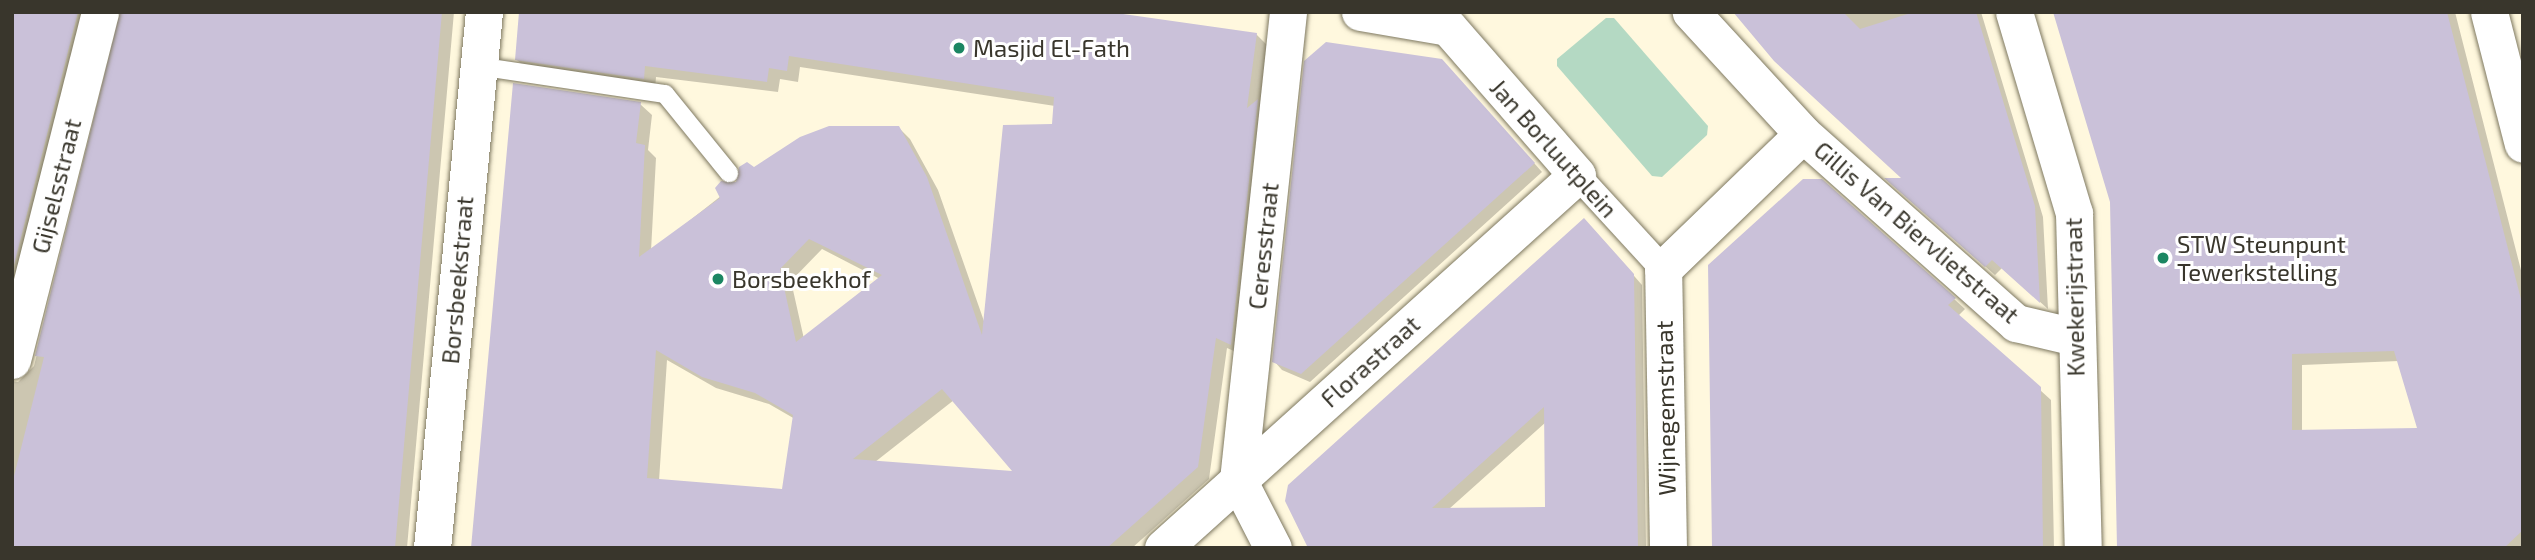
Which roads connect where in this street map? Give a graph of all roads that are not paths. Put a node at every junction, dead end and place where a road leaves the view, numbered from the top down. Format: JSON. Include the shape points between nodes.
{"nodes":[{"id":1,"x":100,"y":12,"type":"edge"},
{"id":2,"x":484,"y":12,"type":"edge"},
{"id":3,"x":1288,"y":12,"type":"edge"},
{"id":4,"x":1360,"y":12,"type":"edge"},
{"id":5,"x":1691,"y":12,"type":"edge"},
{"id":6,"x":2014,"y":12,"type":"edge"},
{"id":7,"x":2489,"y":12,"type":"edge"},
{"id":8,"x":1456,"y":19,"type":"edge"},
{"id":9,"x":477,"y":66,"type":"junction"},
{"id":10,"x":1803,"y":134,"type":"junction"},
{"id":11,"x":2523,"y":145,"type":"edge"},
{"id":12,"x":729,"y":173,"type":"dead end"},
{"id":13,"x":1577,"y":175,"type":"junction"},
{"id":14,"x":1663,"y":269,"type":"junction"},
{"id":15,"x":2075,"y":337,"type":"junction"},
{"id":16,"x":12,"y":360,"type":"edge"},
{"id":17,"x":1238,"y":480,"type":"junction"},
{"id":18,"x":432,"y":548,"type":"edge"},
{"id":19,"x":1163,"y":548,"type":"edge"},
{"id":20,"x":1273,"y":548,"type":"edge"},
{"id":21,"x":1668,"y":548,"type":"edge"},
{"id":22,"x":2083,"y":548,"type":"edge"}],
"edges":[{"from":1,"to":16,"type":"street","name":"Gijselsstraat"},
{"from":2,"to":9,"type":"street","name":"Borsbeekstraat"},
{"from":3,"to":17,"type":"street","name":"Ceresstraat"},
{"from":4,"to":8,"type":"street"},
{"from":5,"to":10,"type":"street","name":"Gillis Van Biervlietstraat"},
{"from":6,"to":15,"type":"street","name":"Kwekerijstraat","via":[[2074,213]]},
{"from":7,"to":11,"type":"street"},
{"from":8,"to":13,"type":"street","name":"Jan Borluutplein"},
{"from":9,"to":12,"type":"lane","via":[[665,94]]},
{"from":9,"to":18,"type":"street","name":"Borsbeekstraat"},
{"from":10,"to":14,"type":"street"},
{"from":10,"to":15,"type":"street","name":"Gillis Van Biervlietstraat","via":[[2016,323]]},
{"from":13,"to":14,"type":"street","name":"Jan Borluutplein"},
{"from":13,"to":17,"type":"street","name":"Florastraat"},
{"from":14,"to":21,"type":"street","name":"Wijnegemstraat"},
{"from":15,"to":22,"type":"street","name":"Kwekerijstraat"},
{"from":17,"to":19,"type":"street","name":"Florastraat"},
{"from":17,"to":20,"type":"street"}]}
